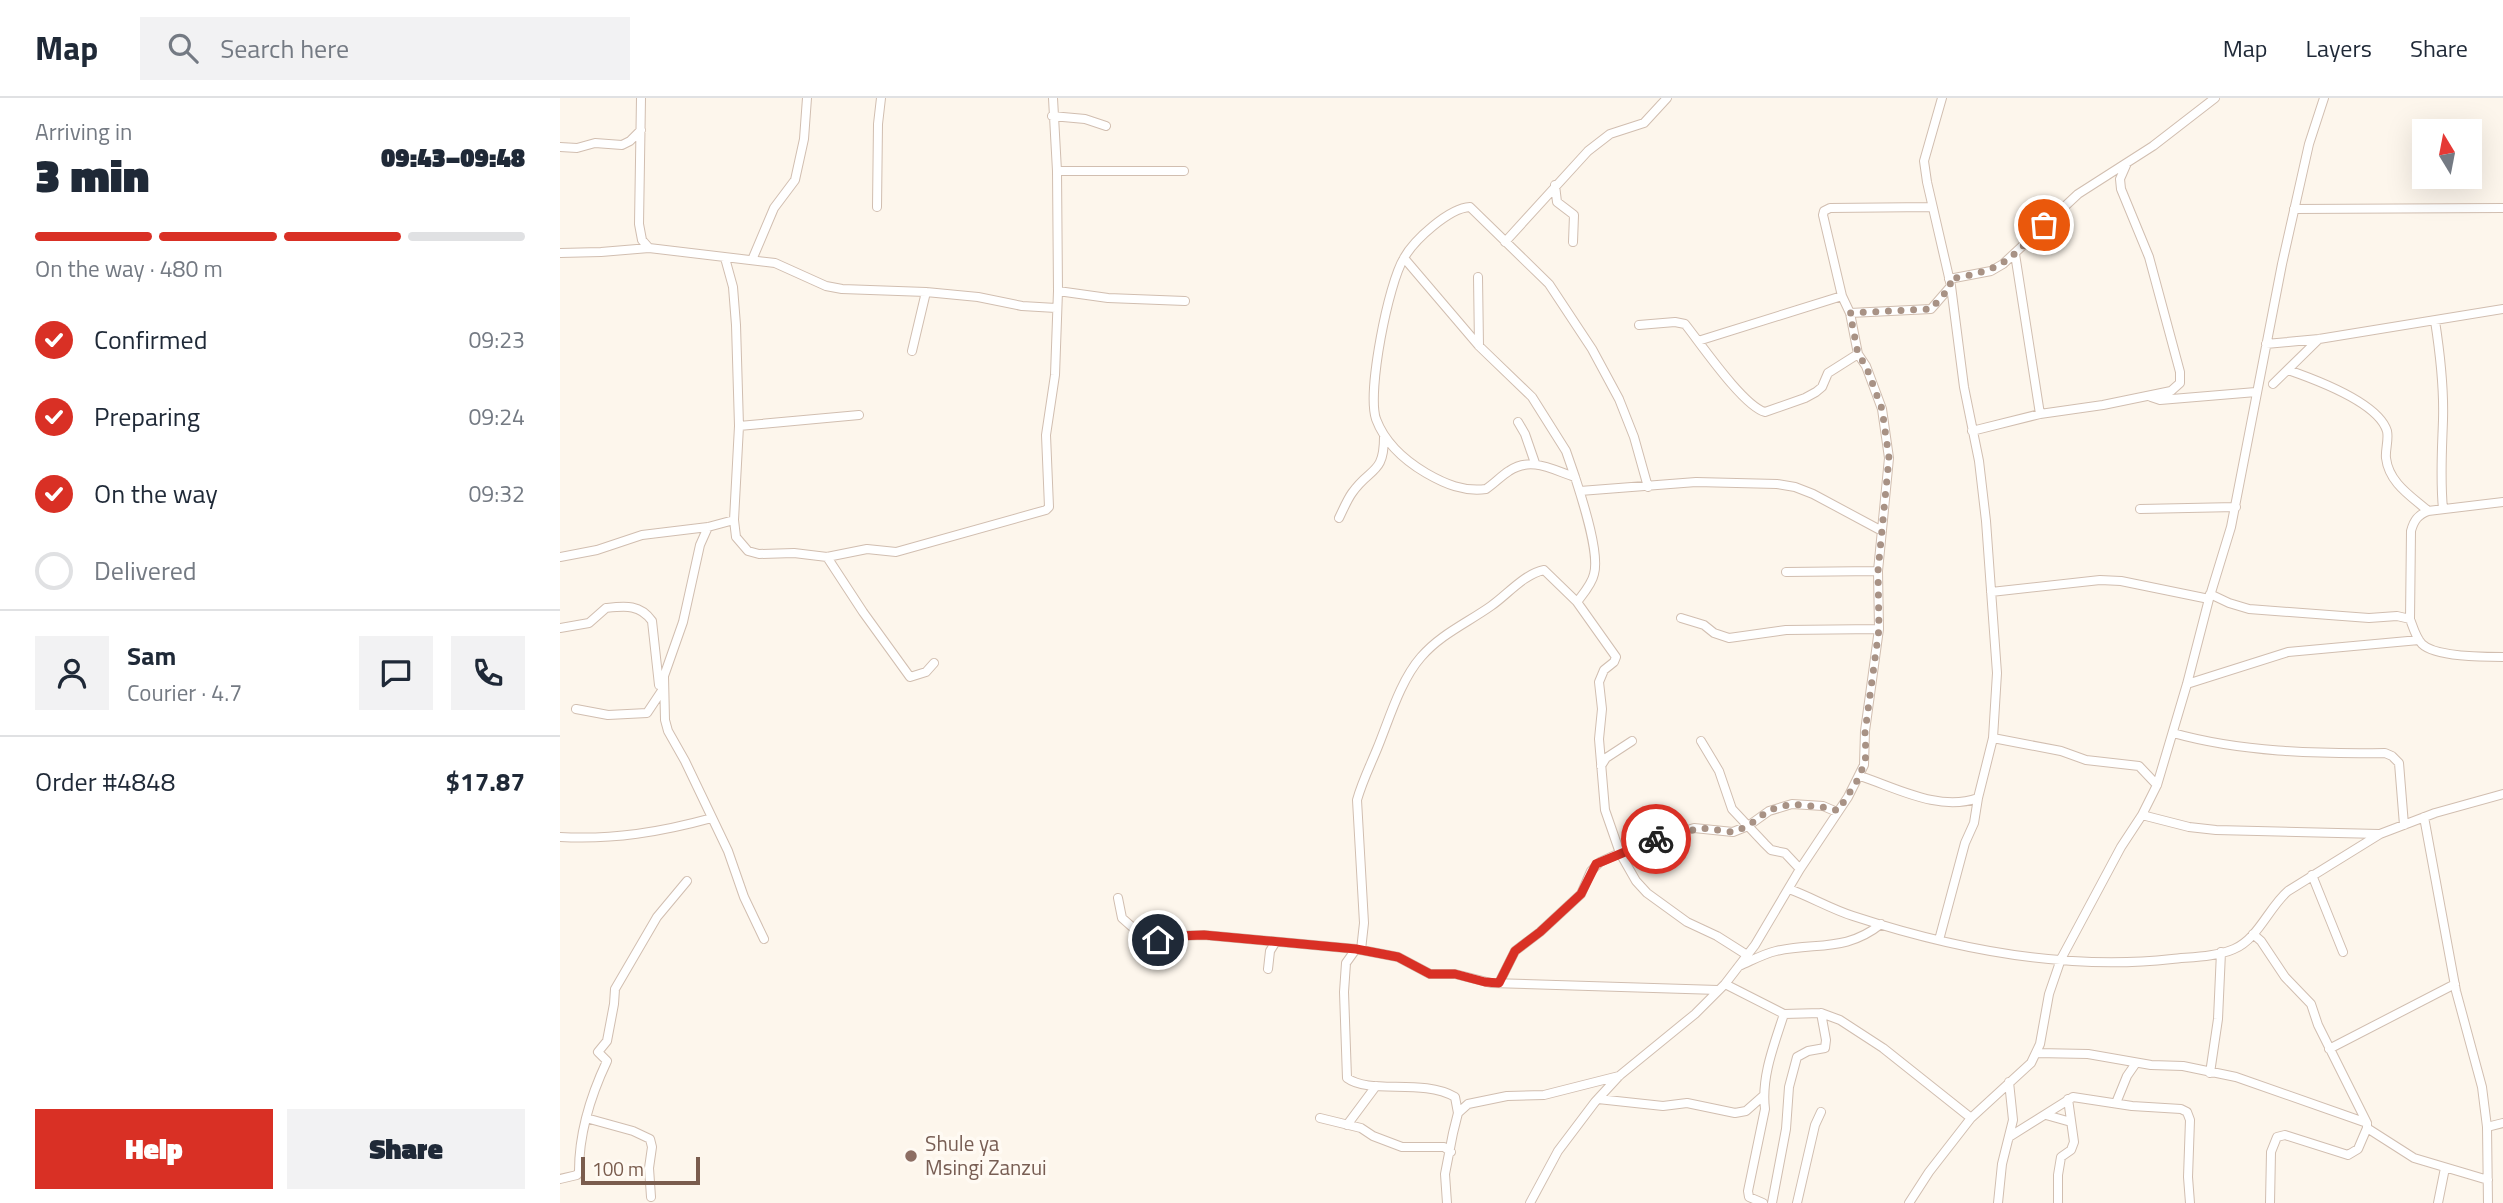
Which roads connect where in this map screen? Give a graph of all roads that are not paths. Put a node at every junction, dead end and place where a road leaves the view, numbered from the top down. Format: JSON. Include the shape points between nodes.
{"nodes":[{"id":1,"x":641,"y":98,"type":"edge"},
{"id":2,"x":807,"y":98,"type":"edge"},
{"id":3,"x":881,"y":98,"type":"edge"},
{"id":4,"x":1053,"y":98,"type":"edge"},
{"id":5,"x":1667,"y":98,"type":"edge"},
{"id":6,"x":1942,"y":98,"type":"edge"},
{"id":7,"x":2215,"y":98,"type":"edge"},
{"id":8,"x":2324,"y":98,"type":"edge"},
{"id":9,"x":1052,"y":116,"type":"junction"},
{"id":10,"x":1106,"y":126,"type":"dead end"},
{"id":11,"x":641,"y":130,"type":"junction"},
{"id":12,"x":560,"y":147,"type":"edge"},
{"id":13,"x":2127,"y":163,"type":"junction"},
{"id":14,"x":1057,"y":171,"type":"junction"},
{"id":15,"x":1184,"y":171,"type":"dead end"},
{"id":16,"x":1555,"y":185,"type":"junction"},
{"id":17,"x":1932,"y":207,"type":"junction"},
{"id":18,"x":877,"y":208,"type":"dead end"},
{"id":19,"x":2503,"y":208,"type":"edge"},
{"id":20,"x":2294,"y":209,"type":"junction"},
{"id":21,"x":1505,"y":242,"type":"junction"},
{"id":22,"x":1573,"y":242,"type":"dead end"},
{"id":23,"x":649,"y":248,"type":"junction"},
{"id":24,"x":560,"y":253,"type":"edge"},
{"id":25,"x":2015,"y":254,"type":"junction"},
{"id":26,"x":725,"y":258,"type":"junction"},
{"id":27,"x":1404,"y":258,"type":"junction"},
{"id":28,"x":752,"y":260,"type":"junction"},
{"id":29,"x":1478,"y":276,"type":"dead end"},
{"id":30,"x":1950,"y":283,"type":"junction"},
{"id":31,"x":1058,"y":291,"type":"junction"},
{"id":32,"x":926,"y":292,"type":"junction"},
{"id":33,"x":1842,"y":296,"type":"junction"},
{"id":34,"x":1185,"y":301,"type":"dead end"},
{"id":35,"x":1056,"y":308,"type":"junction"},
{"id":36,"x":2503,"y":309,"type":"edge"},
{"id":37,"x":1850,"y":313,"type":"junction"},
{"id":38,"x":2435,"y":321,"type":"junction"},
{"id":39,"x":1639,"y":325,"type":"dead end"},
{"id":40,"x":2319,"y":339,"type":"junction"},
{"id":41,"x":1698,"y":341,"type":"junction"},
{"id":42,"x":2266,"y":344,"type":"junction"},
{"id":43,"x":1479,"y":346,"type":"junction"},
{"id":44,"x":912,"y":351,"type":"dead end"},
{"id":45,"x":1858,"y":354,"type":"junction"},
{"id":46,"x":2288,"y":370,"type":"junction"},
{"id":47,"x":2273,"y":384,"type":"dead end"},
{"id":48,"x":2256,"y":392,"type":"junction"},
{"id":49,"x":2146,"y":396,"type":"junction"},
{"id":50,"x":2040,"y":414,"type":"junction"},
{"id":51,"x":859,"y":415,"type":"dead end"},
{"id":52,"x":1518,"y":422,"type":"dead end"},
{"id":53,"x":739,"y":426,"type":"junction"},
{"id":54,"x":1972,"y":431,"type":"junction"},
{"id":55,"x":1384,"y":437,"type":"junction"},
{"id":56,"x":1535,"y":463,"type":"junction"},
{"id":57,"x":1575,"y":477,"type":"junction"},
{"id":58,"x":1648,"y":487,"type":"junction"},
{"id":59,"x":1580,"y":492,"type":"junction"},
{"id":60,"x":2503,"y":502,"type":"edge"},
{"id":61,"x":2236,"y":508,"type":"junction"},
{"id":62,"x":2140,"y":509,"type":"dead end"},
{"id":63,"x":2443,"y":509,"type":"junction"},
{"id":64,"x":2428,"y":511,"type":"junction"},
{"id":65,"x":1339,"y":518,"type":"dead end"},
{"id":66,"x":734,"y":520,"type":"junction"},
{"id":67,"x":708,"y":527,"type":"junction"},
{"id":68,"x":1882,"y":531,"type":"junction"},
{"id":69,"x":560,"y":557,"type":"edge"},
{"id":70,"x":827,"y":557,"type":"junction"},
{"id":71,"x":1878,"y":571,"type":"junction"},
{"id":72,"x":1786,"y":572,"type":"dead end"},
{"id":73,"x":1992,"y":592,"type":"junction"},
{"id":74,"x":2209,"y":596,"type":"junction"},
{"id":75,"x":1577,"y":602,"type":"junction"},
{"id":76,"x":1681,"y":618,"type":"dead end"},
{"id":77,"x":2410,"y":619,"type":"junction"},
{"id":78,"x":560,"y":628,"type":"edge"},
{"id":79,"x":1879,"y":629,"type":"junction"},
{"id":80,"x":2419,"y":640,"type":"junction"},
{"id":81,"x":2503,"y":657,"type":"edge"},
{"id":82,"x":934,"y":663,"type":"dead end"},
{"id":83,"x":2187,"y":684,"type":"junction"},
{"id":84,"x":662,"y":691,"type":"junction"},
{"id":85,"x":576,"y":709,"type":"dead end"},
{"id":86,"x":2173,"y":733,"type":"junction"},
{"id":87,"x":1993,"y":738,"type":"junction"},
{"id":88,"x":1632,"y":741,"type":"dead end"},
{"id":89,"x":1701,"y":741,"type":"dead end"},
{"id":90,"x":1601,"y":766,"type":"junction"},
{"id":91,"x":1860,"y":776,"type":"junction"},
{"id":92,"x":2157,"y":785,"type":"junction"},
{"id":93,"x":2503,"y":794,"type":"edge"},
{"id":94,"x":1978,"y":798,"type":"junction"},
{"id":95,"x":1838,"y":811,"type":"junction"},
{"id":96,"x":2142,"y":815,"type":"junction"},
{"id":97,"x":2424,"y":817,"type":"junction"},
{"id":98,"x":712,"y":818,"type":"junction"},
{"id":99,"x":2404,"y":825,"type":"junction"},
{"id":100,"x":1748,"y":826,"type":"junction"},
{"id":101,"x":2380,"y":834,"type":"junction"},
{"id":102,"x":560,"y":837,"type":"edge"},
{"id":103,"x":1620,"y":853,"type":"junction"},
{"id":104,"x":1800,"y":869,"type":"junction"},
{"id":105,"x":2312,"y":875,"type":"junction"},
{"id":106,"x":687,"y":881,"type":"dead end"},
{"id":107,"x":1789,"y":889,"type":"junction"},
{"id":108,"x":1118,"y":898,"type":"dead end"},
{"id":109,"x":1881,"y":924,"type":"junction"},
{"id":110,"x":2253,"y":934,"type":"junction"},
{"id":111,"x":764,"y":939,"type":"dead end"},
{"id":112,"x":1940,"y":940,"type":"junction"},
{"id":113,"x":1275,"y":943,"type":"junction"},
{"id":114,"x":1358,"y":950,"type":"junction"},
{"id":115,"x":2221,"y":952,"type":"junction"},
{"id":116,"x":2343,"y":952,"type":"dead end"},
{"id":117,"x":1747,"y":955,"type":"junction"},
{"id":118,"x":2061,"y":959,"type":"junction"},
{"id":119,"x":1738,"y":967,"type":"junction"},
{"id":120,"x":1268,"y":969,"type":"dead end"},
{"id":121,"x":1499,"y":983,"type":"junction"},
{"id":122,"x":2455,"y":984,"type":"junction"},
{"id":123,"x":1721,"y":987,"type":"junction"},
{"id":124,"x":1821,"y":1013,"type":"junction"},
{"id":125,"x":1784,"y":1014,"type":"junction"},
{"id":126,"x":2329,"y":1049,"type":"junction"},
{"id":127,"x":2036,"y":1053,"type":"junction"},
{"id":128,"x":2136,"y":1063,"type":"junction"},
{"id":129,"x":2210,"y":1073,"type":"junction"},
{"id":130,"x":1619,"y":1076,"type":"junction"},
{"id":131,"x":2009,"y":1082,"type":"junction"},
{"id":132,"x":1376,"y":1086,"type":"junction"},
{"id":133,"x":1763,"y":1096,"type":"junction"},
{"id":134,"x":2068,"y":1098,"type":"junction"},
{"id":135,"x":1598,"y":1099,"type":"junction"},
{"id":136,"x":2116,"y":1103,"type":"junction"},
{"id":137,"x":1821,"y":1112,"type":"dead end"},
{"id":138,"x":1458,"y":1113,"type":"junction"},
{"id":139,"x":2046,"y":1115,"type":"junction"},
{"id":140,"x":586,"y":1118,"type":"junction"},
{"id":141,"x":1320,"y":1118,"type":"dead end"},
{"id":142,"x":1972,"y":1118,"type":"junction"},
{"id":143,"x":2071,"y":1122,"type":"junction"},
{"id":144,"x":2503,"y":1123,"type":"edge"},
{"id":145,"x":1347,"y":1125,"type":"junction"},
{"id":146,"x":2367,"y":1125,"type":"junction"},
{"id":147,"x":2487,"y":1127,"type":"junction"},
{"id":148,"x":2009,"y":1136,"type":"junction"},
{"id":149,"x":1451,"y":1152,"type":"junction"},
{"id":150,"x":2445,"y":1168,"type":"junction"},
{"id":151,"x":560,"y":1179,"type":"edge"},
{"id":152,"x":2488,"y":1180,"type":"junction"},
{"id":153,"x":651,"y":1197,"type":"dead end"},
{"id":154,"x":1447,"y":1203,"type":"edge"},
{"id":155,"x":1530,"y":1203,"type":"edge"},
{"id":156,"x":1763,"y":1203,"type":"edge"},
{"id":157,"x":1772,"y":1203,"type":"edge"},
{"id":158,"x":1797,"y":1203,"type":"edge"},
{"id":159,"x":1909,"y":1203,"type":"edge"},
{"id":160,"x":1998,"y":1203,"type":"edge"},
{"id":161,"x":2058,"y":1203,"type":"edge"},
{"id":162,"x":2190,"y":1203,"type":"edge"},
{"id":163,"x":2270,"y":1203,"type":"edge"},
{"id":164,"x":2438,"y":1203,"type":"edge"},
{"id":165,"x":2488,"y":1203,"type":"edge"}],
"edges":[{"from":1,"to":11,"type":"street"},
{"from":2,"to":28,"type":"street","via":[[795,180],[774,208]]},
{"from":3,"to":18,"type":"street"},
{"from":4,"to":9,"type":"street"},
{"from":5,"to":16,"type":"street","via":[[1644,123],[1610,134],[1588,151]]},
{"from":6,"to":17,"type":"street","via":[[1924,161]]},
{"from":7,"to":13,"type":"street"},
{"from":8,"to":20,"type":"street"},
{"from":9,"to":10,"type":"street"},
{"from":9,"to":14,"type":"street"},
{"from":11,"to":12,"type":"street","via":[[622,145]]},
{"from":11,"to":23,"type":"street","via":[[639,224]]},
{"from":13,"to":25,"type":"street","via":[[2078,194]]},
{"from":13,"to":49,"type":"street","via":[[2121,189],[2149,257],[2180,372],[2180,383],[2171,391]]},
{"from":14,"to":15,"type":"street"},
{"from":14,"to":31,"type":"street"},
{"from":16,"to":21,"type":"street"},
{"from":16,"to":22,"type":"street","via":[[1557,202],[1574,215]]},
{"from":17,"to":30,"type":"street"},
{"from":17,"to":33,"type":"street","via":[[1824,211]]},
{"from":19,"to":20,"type":"street"},
{"from":20,"to":42,"type":"street"},
{"from":21,"to":27,"type":"street","via":[[1465,207],[1438,222]]},
{"from":21,"to":58,"type":"street","via":[[1549,284],[1592,349],[1619,399]]},
{"from":23,"to":24,"type":"street"},
{"from":23,"to":26,"type":"street"},
{"from":25,"to":30,"type":"street","via":[[1991,271]]},
{"from":25,"to":50,"type":"street"},
{"from":26,"to":28,"type":"street"},
{"from":26,"to":53,"type":"street","via":[[733,287]]},
{"from":27,"to":43,"type":"street"},
{"from":27,"to":55,"type":"street","via":[[1392,293],[1376,376],[1373,403]]},
{"from":28,"to":32,"type":"street","via":[[781,265],[835,288]]},
{"from":29,"to":43,"type":"street"},
{"from":30,"to":37,"type":"street","via":[[1931,309]]},
{"from":30,"to":54,"type":"street"},
{"from":31,"to":34,"type":"street"},
{"from":31,"to":35,"type":"street"},
{"from":32,"to":35,"type":"street"},
{"from":32,"to":44,"type":"street"},
{"from":33,"to":37,"type":"street"},
{"from":33,"to":41,"type":"street"},
{"from":35,"to":70,"type":"street","via":[[1055,375],[1046,435],[1049,507],[896,552],[867,549]]},
{"from":36,"to":38,"type":"street"},
{"from":37,"to":45,"type":"street"},
{"from":38,"to":40,"type":"street"},
{"from":38,"to":63,"type":"street","via":[[2443,418]]},
{"from":39,"to":41,"type":"street","via":[[1681,322]]},
{"from":40,"to":42,"type":"street"},
{"from":40,"to":46,"type":"street"},
{"from":41,"to":45,"type":"street","via":[[1742,395],[1765,412],[1816,392],[1828,373]]},
{"from":42,"to":48,"type":"street"},
{"from":43,"to":57,"type":"street","via":[[1532,397],[1566,451]]},
{"from":45,"to":68,"type":"street","via":[[1875,387],[1886,428],[1889,458]]},
{"from":46,"to":47,"type":"street"},
{"from":46,"to":64,"type":"street","via":[[2354,397],[2375,416],[2386,431],[2390,475]]},
{"from":48,"to":49,"type":"street","via":[[2160,400]]},
{"from":48,"to":61,"type":"street"},
{"from":49,"to":50,"type":"street"},
{"from":50,"to":54,"type":"street"},
{"from":51,"to":53,"type":"street"},
{"from":52,"to":56,"type":"street"},
{"from":53,"to":66,"type":"street"},
{"from":54,"to":73,"type":"street"},
{"from":55,"to":56,"type":"street","via":[[1414,466],[1457,487],[1486,489],[1517,466]]},
{"from":55,"to":65,"type":"street","via":[[1379,467],[1353,492]]},
{"from":56,"to":57,"type":"street"},
{"from":57,"to":59,"type":"street"},
{"from":58,"to":59,"type":"street"},
{"from":58,"to":68,"type":"street","via":[[1710,482],[1795,487]]},
{"from":59,"to":75,"type":"street","via":[[1596,567]]},
{"from":60,"to":63,"type":"street"},
{"from":61,"to":62,"type":"street"},
{"from":61,"to":74,"type":"street"},
{"from":63,"to":64,"type":"street"},
{"from":64,"to":77,"type":"street","via":[[2413,522],[2411,531]]},
{"from":66,"to":67,"type":"street"},
{"from":66,"to":70,"type":"street","via":[[738,542],[752,553]]},
{"from":67,"to":69,"type":"street","via":[[642,535]]},
{"from":67,"to":84,"type":"street"},
{"from":68,"to":71,"type":"street"},
{"from":70,"to":82,"type":"street","via":[[910,677],[926,672]]},
{"from":71,"to":72,"type":"street"},
{"from":71,"to":79,"type":"street"},
{"from":73,"to":74,"type":"street","via":[[2101,580]]},
{"from":73,"to":87,"type":"street","via":[[1997,673]]},
{"from":74,"to":77,"type":"street","via":[[2249,609]]},
{"from":74,"to":83,"type":"street"},
{"from":75,"to":90,"type":"street","via":[[1616,657],[1599,682]]},
{"from":75,"to":114,"type":"street","via":[[1544,570],[1538,571],[1454,628],[1415,666],[1388,719],[1357,800],[1364,923]]},
{"from":76,"to":79,"type":"street","via":[[1729,638],[1786,630]]},
{"from":77,"to":80,"type":"street"},
{"from":78,"to":84,"type":"street","via":[[589,623],[606,608],[633,606],[641,610],[653,625]]},
{"from":79,"to":91,"type":"street"},
{"from":80,"to":81,"type":"street","via":[[2440,652]]},
{"from":80,"to":83,"type":"street","via":[[2288,652]]},
{"from":83,"to":86,"type":"street"},
{"from":84,"to":85,"type":"street","via":[[645,713],[607,715]]},
{"from":84,"to":98,"type":"street","via":[[668,731]]},
{"from":86,"to":92,"type":"street"},
{"from":86,"to":99,"type":"street","via":[[2217,744],[2319,754],[2385,753],[2399,763]]},
{"from":87,"to":92,"type":"street","via":[[2086,760],[2139,766]]},
{"from":87,"to":94,"type":"street"},
{"from":88,"to":90,"type":"street"},
{"from":89,"to":100,"type":"street","via":[[1719,771],[1732,809]]},
{"from":90,"to":103,"type":"street","via":[[1605,810]]},
{"from":91,"to":94,"type":"street","via":[[1940,802]]},
{"from":91,"to":95,"type":"street"},
{"from":92,"to":96,"type":"street"},
{"from":93,"to":97,"type":"street"},
{"from":94,"to":112,"type":"street"},
{"from":95,"to":100,"type":"street","via":[[1792,804],[1769,810]]},
{"from":95,"to":104,"type":"street"},
{"from":96,"to":101,"type":"street","via":[[2216,830]]},
{"from":96,"to":118,"type":"street"},
{"from":97,"to":99,"type":"street"},
{"from":97,"to":122,"type":"street"},
{"from":98,"to":102,"type":"street","via":[[647,834]]},
{"from":98,"to":111,"type":"street"},
{"from":99,"to":101,"type":"street"},
{"from":100,"to":103,"type":"street","via":[[1733,832],[1694,828]]},
{"from":100,"to":104,"type":"street","via":[[1771,850],[1785,853]]},
{"from":101,"to":105,"type":"street"},
{"from":103,"to":117,"type":"street","via":[[1647,893],[1687,922]]},
{"from":103,"to":121,"type":"street","via":[[1596,864],[1581,894],[1515,951]]},
{"from":104,"to":107,"type":"street"},
{"from":105,"to":110,"type":"street","via":[[2276,901]]},
{"from":105,"to":116,"type":"street"},
{"from":106,"to":140,"type":"street","via":[[657,917],[615,989],[607,1041],[598,1052],[607,1062]]},
{"from":107,"to":109,"type":"street"},
{"from":107,"to":117,"type":"street"},
{"from":108,"to":113,"type":"street","via":[[1122,918],[1148,941],[1204,935]]},
{"from":109,"to":112,"type":"street"},
{"from":109,"to":119,"type":"street","via":[[1863,938],[1774,952]]},
{"from":110,"to":115,"type":"street","via":[[2234,949]]},
{"from":110,"to":126,"type":"street","via":[[2311,1004]]},
{"from":112,"to":118,"type":"street"},
{"from":113,"to":114,"type":"street"},
{"from":113,"to":120,"type":"street"},
{"from":114,"to":121,"type":"street","via":[[1398,957],[1430,974]]},
{"from":114,"to":132,"type":"street","via":[[1345,967],[1346,1074],[1350,1081]]},
{"from":115,"to":118,"type":"street","via":[[2127,964]]},
{"from":115,"to":129,"type":"street"},
{"from":117,"to":119,"type":"street"},
{"from":118,"to":127,"type":"street"},
{"from":119,"to":123,"type":"street"},
{"from":121,"to":123,"type":"street"},
{"from":122,"to":126,"type":"street"},
{"from":122,"to":147,"type":"street","via":[[2482,1087]]},
{"from":123,"to":125,"type":"street"},
{"from":123,"to":130,"type":"street"},
{"from":124,"to":125,"type":"street"},
{"from":124,"to":142,"type":"street","via":[[1883,1048]]},
{"from":124,"to":157,"type":"street","via":[[1825,1048],[1801,1054],[1792,1069]]},
{"from":125,"to":133,"type":"street"},
{"from":126,"to":146,"type":"street"},
{"from":127,"to":128,"type":"street","via":[[2088,1054]]},
{"from":127,"to":131,"type":"street"},
{"from":128,"to":129,"type":"street"},
{"from":128,"to":136,"type":"street"},
{"from":129,"to":146,"type":"street","via":[[2235,1077]]},
{"from":130,"to":135,"type":"street"},
{"from":130,"to":138,"type":"street","via":[[1544,1095],[1478,1100]]},
{"from":131,"to":142,"type":"street"},
{"from":131,"to":148,"type":"street","via":[[2013,1112]]},
{"from":132,"to":138,"type":"street","via":[[1420,1086],[1448,1093],[1455,1097]]},
{"from":132,"to":145,"type":"street"},
{"from":133,"to":135,"type":"street","via":[[1739,1113],[1687,1103],[1663,1106]]},
{"from":133,"to":156,"type":"street","via":[[1765,1110],[1748,1191],[1749,1197]]},
{"from":134,"to":136,"type":"street"},
{"from":134,"to":139,"type":"street"},
{"from":134,"to":143,"type":"street"},
{"from":135,"to":155,"type":"street","via":[[1558,1151]]},
{"from":136,"to":162,"type":"street","via":[[2187,1112]]},
{"from":137,"to":158,"type":"street"},
{"from":138,"to":149,"type":"street"},
{"from":139,"to":143,"type":"street"},
{"from":139,"to":148,"type":"street"},
{"from":140,"to":151,"type":"street","via":[[579,1172]]},
{"from":140,"to":153,"type":"street","via":[[650,1139]]},
{"from":141,"to":145,"type":"street"},
{"from":142,"to":159,"type":"street"},
{"from":143,"to":161,"type":"street","via":[[2074,1142],[2058,1166]]},
{"from":144,"to":147,"type":"street"},
{"from":145,"to":149,"type":"street","via":[[1402,1147],[1444,1147]]},
{"from":146,"to":150,"type":"street","via":[[2401,1151]]},
{"from":146,"to":163,"type":"street","via":[[2358,1149],[2348,1155],[2286,1135],[2277,1137],[2271,1152]]},
{"from":147,"to":152,"type":"street"},
{"from":148,"to":160,"type":"street"},
{"from":149,"to":154,"type":"street"},
{"from":150,"to":152,"type":"street"},
{"from":150,"to":164,"type":"street"},
{"from":152,"to":165,"type":"street"}]}
